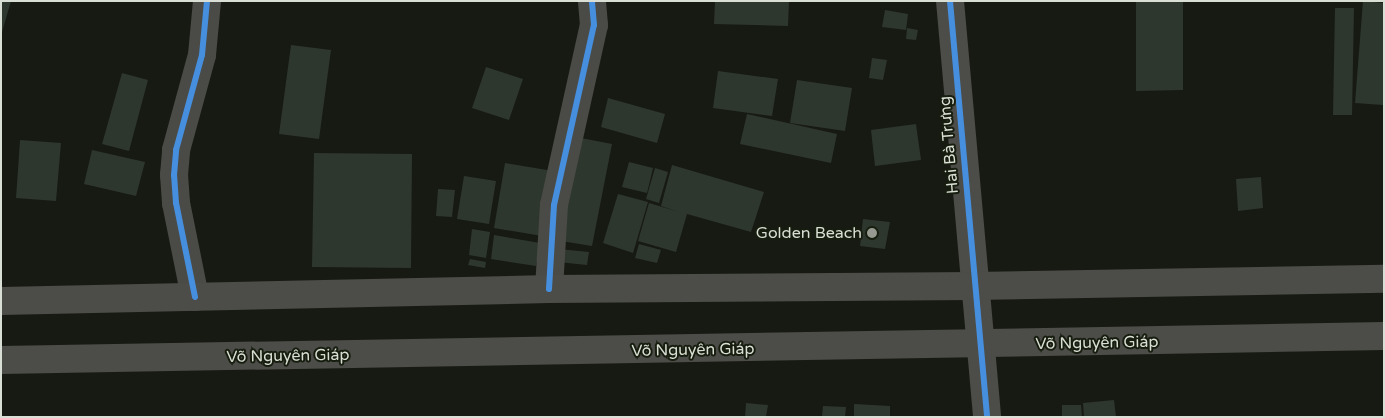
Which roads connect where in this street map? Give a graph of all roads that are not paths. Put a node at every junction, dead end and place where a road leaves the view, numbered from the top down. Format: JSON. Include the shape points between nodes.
{"nodes":[{"id":1,"x":207,"y":1,"type":"edge"},
{"id":2,"x":592,"y":1,"type":"edge"},
{"id":3,"x":950,"y":1,"type":"edge"},
{"id":4,"x":1384,"y":279,"type":"edge"},
{"id":5,"x":975,"y":286,"type":"junction"},
{"id":6,"x":549,"y":289,"type":"junction"},
{"id":7,"x":195,"y":297,"type":"junction"},
{"id":8,"x":1,"y":301,"type":"edge"},
{"id":9,"x":1384,"y":336,"type":"edge"},
{"id":10,"x":978,"y":346,"type":"junction"},
{"id":11,"x":1,"y":360,"type":"edge"},
{"id":12,"x":987,"y":417,"type":"edge"}],
"edges":[{"from":1,"to":7,"type":"street","via":[[202,54],[176,150],[174,175],[176,203]]},
{"from":2,"to":6,"type":"street","via":[[594,26],[554,205]]},
{"from":3,"to":5,"type":"main road","name":"Hai Bà Trưng"},
{"from":4,"to":5,"type":"main road"},
{"from":5,"to":6,"type":"main road"},
{"from":5,"to":10,"type":"main road","name":"Hai Bà Trưng"},
{"from":6,"to":7,"type":"main road"},
{"from":7,"to":8,"type":"main road"},
{"from":9,"to":10,"type":"main road","name":"Võ Nguyên Giáp"},
{"from":10,"to":11,"type":"main road","name":"Võ Nguyên Giáp"},
{"from":10,"to":12,"type":"main road"}]}
